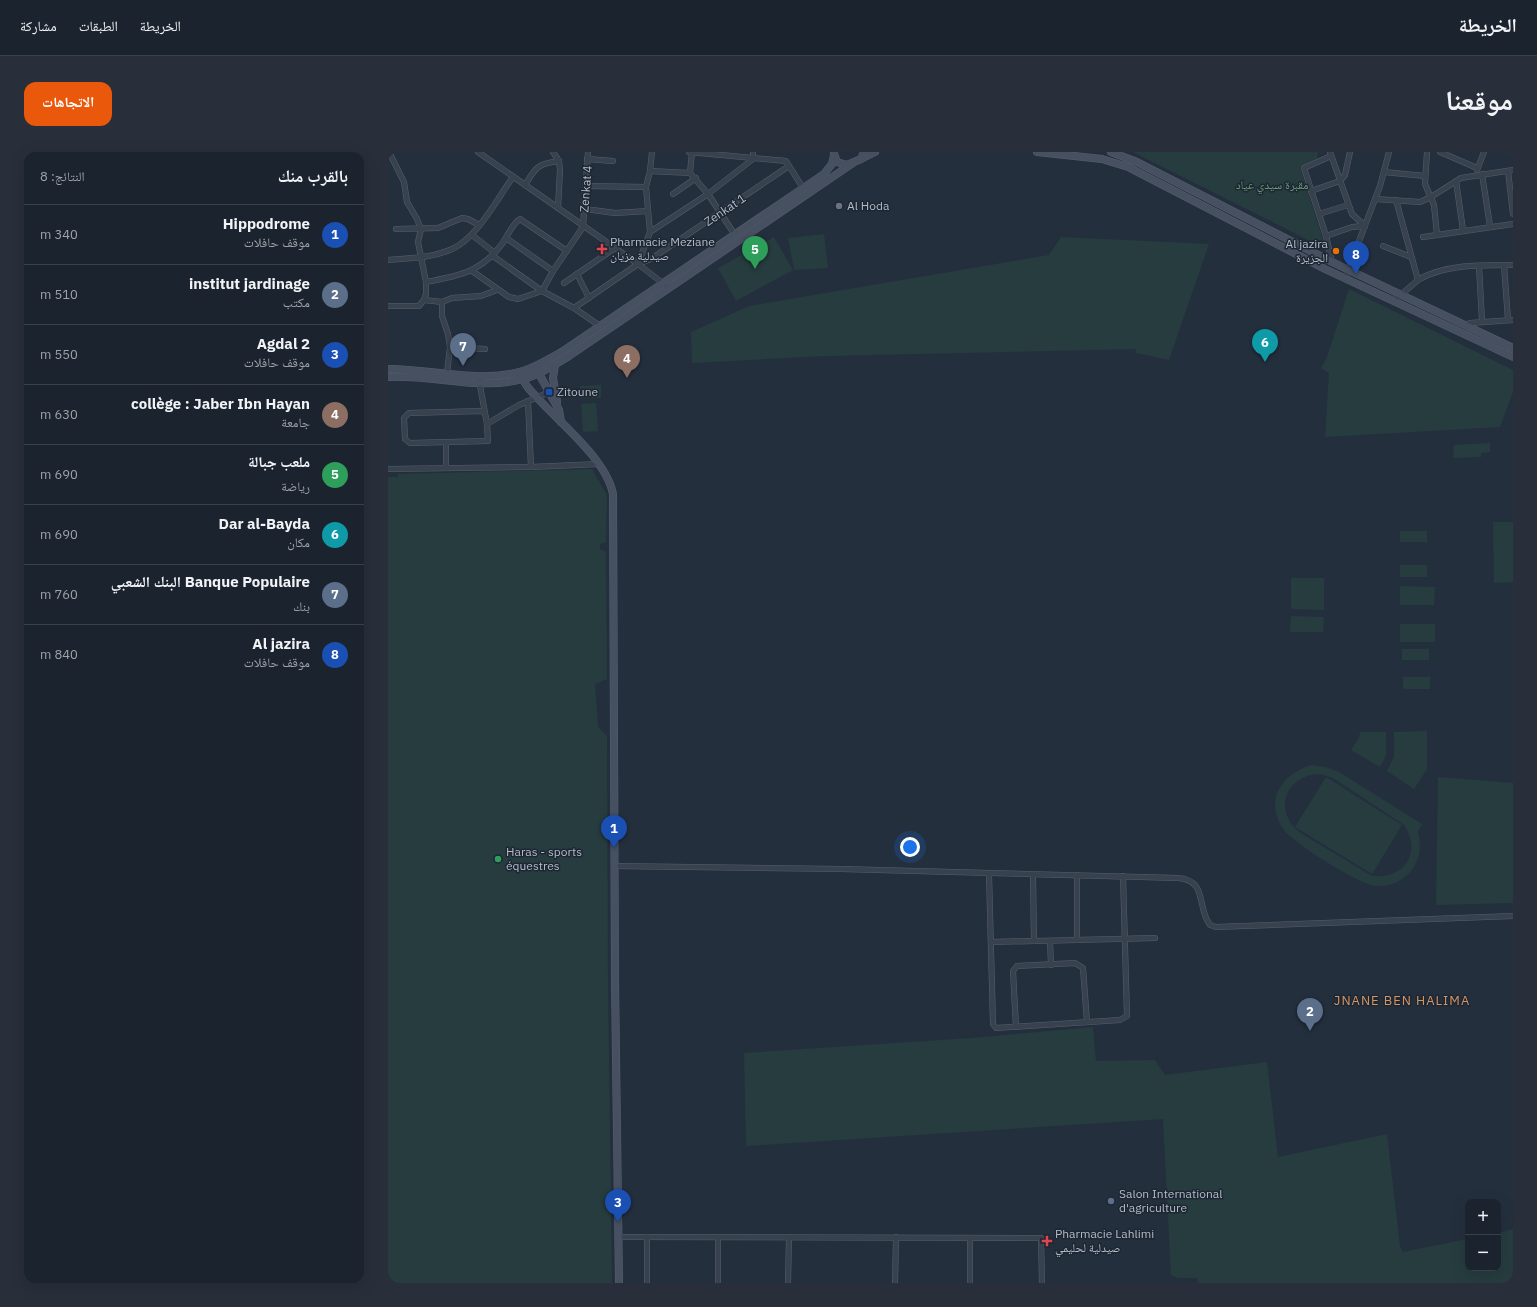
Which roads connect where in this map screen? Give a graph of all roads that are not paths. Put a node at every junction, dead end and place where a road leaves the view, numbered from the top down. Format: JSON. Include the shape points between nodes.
{"nodes":[{"id":1,"x":478,"y":152,"type":"edge"},
{"id":2,"x":553,"y":152,"type":"edge"},
{"id":3,"x":588,"y":152,"type":"edge"},
{"id":4,"x":652,"y":152,"type":"edge"},
{"id":5,"x":689,"y":152,"type":"edge"},
{"id":6,"x":692,"y":152,"type":"edge"},
{"id":7,"x":753,"y":152,"type":"edge"},
{"id":8,"x":875,"y":152,"type":"edge"},
{"id":9,"x":1037,"y":152,"type":"edge"},
{"id":10,"x":1111,"y":152,"type":"edge"},
{"id":11,"x":1350,"y":152,"type":"edge"},
{"id":12,"x":1389,"y":152,"type":"edge"},
{"id":13,"x":1427,"y":152,"type":"edge"},
{"id":14,"x":1440,"y":152,"type":"edge"},
{"id":15,"x":1484,"y":152,"type":"edge"},
{"id":16,"x":389,"y":153,"type":"edge"},
{"id":17,"x":1057,"y":153,"type":"edge"},
{"id":18,"x":834,"y":154,"type":"edge"},
{"id":19,"x":1331,"y":154,"type":"edge"},
{"id":20,"x":863,"y":155,"type":"edge"},
{"id":21,"x":587,"y":159,"type":"junction"},
{"id":22,"x":753,"y":159,"type":"junction"},
{"id":23,"x":558,"y":161,"type":"junction"},
{"id":24,"x":614,"y":161,"type":"dead end"},
{"id":25,"x":853,"y":164,"type":"junction"},
{"id":26,"x":789,"y":166,"type":"junction"},
{"id":27,"x":1346,"y":166,"type":"junction"},
{"id":28,"x":1336,"y":167,"type":"junction"},
{"id":29,"x":1477,"y":168,"type":"junction"},
{"id":30,"x":650,"y":171,"type":"junction"},
{"id":31,"x":1510,"y":171,"type":"edge"},
{"id":32,"x":1384,"y":172,"type":"junction"},
{"id":33,"x":690,"y":173,"type":"junction"},
{"id":34,"x":1480,"y":174,"type":"junction"},
{"id":35,"x":1425,"y":176,"type":"junction"},
{"id":36,"x":513,"y":177,"type":"junction"},
{"id":37,"x":696,"y":178,"type":"junction"},
{"id":38,"x":1163,"y":179,"type":"junction"},
{"id":39,"x":1340,"y":181,"type":"junction"},
{"id":40,"x":1456,"y":181,"type":"junction"},
{"id":41,"x":525,"y":185,"type":"junction"},
{"id":42,"x":587,"y":186,"type":"junction"},
{"id":43,"x":646,"y":187,"type":"junction"},
{"id":44,"x":803,"y":188,"type":"junction"},
{"id":45,"x":1311,"y":190,"type":"junction"},
{"id":46,"x":673,"y":194,"type":"dead end"},
{"id":47,"x":708,"y":194,"type":"junction"},
{"id":48,"x":1512,"y":195,"type":"edge"},
{"id":49,"x":1431,"y":197,"type":"junction"},
{"id":50,"x":1375,"y":199,"type":"junction"},
{"id":51,"x":1396,"y":200,"type":"junction"},
{"id":52,"x":1348,"y":205,"type":"junction"},
{"id":53,"x":558,"y":208,"type":"junction"},
{"id":54,"x":585,"y":209,"type":"junction"},
{"id":55,"x":648,"y":211,"type":"junction"},
{"id":56,"x":721,"y":213,"type":"junction"},
{"id":57,"x":1319,"y":214,"type":"junction"},
{"id":58,"x":1513,"y":214,"type":"edge"},
{"id":59,"x":1513,"y":224,"type":"edge"},
{"id":60,"x":479,"y":225,"type":"junction"},
{"id":61,"x":583,"y":226,"type":"junction"},
{"id":62,"x":1365,"y":226,"type":"junction"},
{"id":63,"x":1490,"y":226,"type":"junction"},
{"id":64,"x":396,"y":229,"type":"dead end"},
{"id":65,"x":421,"y":229,"type":"junction"},
{"id":66,"x":1463,"y":230,"type":"junction"},
{"id":67,"x":650,"y":232,"type":"junction"},
{"id":68,"x":472,"y":235,"type":"junction"},
{"id":69,"x":735,"y":235,"type":"junction"},
{"id":70,"x":1437,"y":235,"type":"junction"},
{"id":71,"x":1326,"y":236,"type":"junction"},
{"id":72,"x":1423,"y":237,"type":"dead end"},
{"id":73,"x":506,"y":238,"type":"junction"},
{"id":74,"x":1383,"y":246,"type":"dead end"},
{"id":75,"x":615,"y":248,"type":"junction"},
{"id":76,"x":567,"y":251,"type":"junction"},
{"id":77,"x":494,"y":254,"type":"junction"},
{"id":78,"x":420,"y":256,"type":"junction"},
{"id":79,"x":1412,"y":258,"type":"junction"},
{"id":80,"x":388,"y":260,"type":"edge"},
{"id":81,"x":1332,"y":262,"type":"junction"},
{"id":82,"x":638,"y":264,"type":"junction"},
{"id":83,"x":1504,"y":265,"type":"junction"},
{"id":84,"x":1513,"y":265,"type":"edge"},
{"id":85,"x":1479,"y":266,"type":"junction"},
{"id":86,"x":1348,"y":270,"type":"junction"},
{"id":87,"x":472,"y":271,"type":"junction"},
{"id":88,"x":553,"y":271,"type":"junction"},
{"id":89,"x":577,"y":274,"type":"junction"},
{"id":90,"x":1345,"y":278,"type":"junction"},
{"id":91,"x":1418,"y":280,"type":"junction"},
{"id":92,"x":426,"y":282,"type":"junction"},
{"id":93,"x":564,"y":283,"type":"dead end"},
{"id":94,"x":666,"y":286,"type":"junction"},
{"id":95,"x":497,"y":290,"type":"junction"},
{"id":96,"x":542,"y":291,"type":"junction"},
{"id":97,"x":1399,"y":295,"type":"junction"},
{"id":98,"x":589,"y":298,"type":"junction"},
{"id":99,"x":424,"y":300,"type":"junction"},
{"id":100,"x":1394,"y":301,"type":"junction"},
{"id":101,"x":442,"y":302,"type":"junction"},
{"id":102,"x":388,"y":306,"type":"edge"},
{"id":103,"x":574,"y":308,"type":"junction"},
{"id":104,"x":1510,"y":320,"type":"edge"},
{"id":105,"x":1482,"y":322,"type":"junction"},
{"id":106,"x":1464,"y":325,"type":"junction"},
{"id":107,"x":600,"y":326,"type":"junction"},
{"id":108,"x":450,"y":347,"type":"junction"},
{"id":109,"x":1513,"y":348,"type":"edge"},
{"id":110,"x":485,"y":349,"type":"dead end"},
{"id":111,"x":1513,"y":357,"type":"edge"},
{"id":112,"x":555,"y":365,"type":"junction"},
{"id":113,"x":535,"y":367,"type":"junction"},
{"id":114,"x":388,"y":370,"type":"edge"},
{"id":115,"x":519,"y":372,"type":"junction"},
{"id":116,"x":447,"y":373,"type":"junction"},
{"id":117,"x":539,"y":374,"type":"junction"},
{"id":118,"x":388,"y":377,"type":"edge"},
{"id":119,"x":479,"y":379,"type":"junction"},
{"id":120,"x":522,"y":380,"type":"junction"},
{"id":121,"x":552,"y":391,"type":"junction"},
{"id":122,"x":537,"y":397,"type":"junction"},
{"id":123,"x":528,"y":401,"type":"junction"},
{"id":124,"x":483,"y":411,"type":"junction"},
{"id":125,"x":561,"y":422,"type":"junction"},
{"id":126,"x":487,"y":424,"type":"junction"},
{"id":127,"x":446,"y":443,"type":"junction"},
{"id":128,"x":599,"y":464,"type":"junction"},
{"id":129,"x":531,"y":467,"type":"junction"},
{"id":130,"x":446,"y":468,"type":"junction"},
{"id":131,"x":388,"y":469,"type":"edge"},
{"id":132,"x":614,"y":866,"type":"junction"},
{"id":133,"x":989,"y":874,"type":"junction"},
{"id":134,"x":1033,"y":875,"type":"junction"},
{"id":135,"x":1077,"y":875,"type":"junction"},
{"id":136,"x":1123,"y":876,"type":"junction"},
{"id":137,"x":1513,"y":916,"type":"edge"},
{"id":138,"x":1155,"y":938,"type":"dead end"},
{"id":139,"x":1125,"y":939,"type":"junction"},
{"id":140,"x":1077,"y":940,"type":"junction"},
{"id":141,"x":1034,"y":941,"type":"junction"},
{"id":142,"x":1050,"y":941,"type":"junction"},
{"id":143,"x":991,"y":942,"type":"junction"},
{"id":144,"x":1051,"y":965,"type":"junction"},
{"id":145,"x":1087,"y":1022,"type":"junction"},
{"id":146,"x":1016,"y":1027,"type":"junction"},
{"id":147,"x":619,"y":1237,"type":"junction"},
{"id":148,"x":647,"y":1237,"type":"junction"},
{"id":149,"x":718,"y":1237,"type":"junction"},
{"id":150,"x":789,"y":1238,"type":"junction"},
{"id":151,"x":896,"y":1238,"type":"junction"},
{"id":152,"x":970,"y":1238,"type":"junction"},
{"id":153,"x":619,"y":1283,"type":"edge"},
{"id":154,"x":648,"y":1283,"type":"edge"},
{"id":155,"x":718,"y":1283,"type":"edge"},
{"id":156,"x":788,"y":1283,"type":"edge"},
{"id":157,"x":895,"y":1283,"type":"edge"},
{"id":158,"x":970,"y":1283,"type":"edge"},
{"id":159,"x":1042,"y":1283,"type":"edge"}],
"edges":[{"from":1,"to":36,"type":"street"},
{"from":2,"to":23,"type":"street"},
{"from":3,"to":21,"type":"street","name":"Zenkat 4"},
{"from":4,"to":30,"type":"street"},
{"from":5,"to":6,"type":"street"},
{"from":6,"to":22,"type":"street"},
{"from":6,"to":33,"type":"street"},
{"from":7,"to":22,"type":"street"},
{"from":8,"to":20,"type":"main road"},
{"from":9,"to":17,"type":"main road"},
{"from":10,"to":38,"type":"main road","via":[[1123,155]]},
{"from":11,"to":27,"type":"street"},
{"from":12,"to":32,"type":"street"},
{"from":13,"to":35,"type":"street"},
{"from":14,"to":29,"type":"street"},
{"from":15,"to":29,"type":"street"},
{"from":16,"to":65,"type":"street","via":[[404,182],[407,202]]},
{"from":17,"to":38,"type":"main road","via":[[1102,159]]},
{"from":18,"to":25,"type":"main road","via":[[840,164]]},
{"from":18,"to":44,"type":"main road","via":[[829,169]]},
{"from":19,"to":28,"type":"street"},
{"from":19,"to":45,"type":"street","via":[[1304,168]]},
{"from":20,"to":25,"type":"main road"},
{"from":21,"to":24,"type":"street"},
{"from":21,"to":42,"type":"street","name":"Zenkat 4"},
{"from":22,"to":26,"type":"street","via":[[786,161]]},
{"from":22,"to":47,"type":"street"},
{"from":23,"to":41,"type":"street","via":[[541,164]]},
{"from":23,"to":53,"type":"street"},
{"from":25,"to":94,"type":"main road"},
{"from":26,"to":44,"type":"street"},
{"from":26,"to":56,"type":"street","name":"Zenkat 1"},
{"from":27,"to":28,"type":"street"},
{"from":27,"to":39,"type":"street","via":[[1345,175]]},
{"from":28,"to":39,"type":"street"},
{"from":29,"to":34,"type":"street"},
{"from":30,"to":33,"type":"street"},
{"from":30,"to":43,"type":"street"},
{"from":31,"to":34,"type":"street"},
{"from":31,"to":48,"type":"street"},
{"from":32,"to":35,"type":"street"},
{"from":32,"to":50,"type":"street"},
{"from":33,"to":37,"type":"street"},
{"from":34,"to":40,"type":"street"},
{"from":34,"to":63,"type":"street"},
{"from":35,"to":49,"type":"street","via":[[1425,184]]},
{"from":36,"to":41,"type":"street"},
{"from":36,"to":60,"type":"street"},
{"from":37,"to":46,"type":"street"},
{"from":37,"to":47,"type":"street"},
{"from":38,"to":81,"type":"main road"},
{"from":38,"to":90,"type":"main road"},
{"from":39,"to":45,"type":"street"},
{"from":39,"to":52,"type":"street"},
{"from":40,"to":49,"type":"street"},
{"from":40,"to":66,"type":"street"},
{"from":41,"to":53,"type":"street"},
{"from":42,"to":43,"type":"street"},
{"from":42,"to":54,"type":"street","name":"Zenkat 4"},
{"from":43,"to":55,"type":"street"},
{"from":44,"to":69,"type":"main road"},
{"from":45,"to":57,"type":"street"},
{"from":47,"to":56,"type":"street"},
{"from":47,"to":67,"type":"street"},
{"from":48,"to":58,"type":"street"},
{"from":49,"to":51,"type":"street","via":[[1420,202]]},
{"from":49,"to":70,"type":"street"},
{"from":50,"to":51,"type":"street"},
{"from":50,"to":62,"type":"street"},
{"from":51,"to":79,"type":"street"},
{"from":52,"to":57,"type":"street"},
{"from":52,"to":62,"type":"street","via":[[1355,218]]},
{"from":53,"to":61,"type":"street"},
{"from":54,"to":55,"type":"street","via":[[615,213]]},
{"from":54,"to":61,"type":"street","name":"Zenkat 4"},
{"from":55,"to":67,"type":"street"},
{"from":56,"to":69,"type":"street"},
{"from":56,"to":82,"type":"street","name":"Zenkat 1","via":[[651,260]]},
{"from":57,"to":71,"type":"street"},
{"from":59,"to":63,"type":"street"},
{"from":60,"to":65,"type":"street","via":[[462,218],[438,228]]},
{"from":60,"to":68,"type":"street"},
{"from":61,"to":75,"type":"street"},
{"from":61,"to":76,"type":"street"},
{"from":62,"to":71,"type":"street","via":[[1352,227]]},
{"from":62,"to":86,"type":"street"},
{"from":63,"to":66,"type":"street"},
{"from":64,"to":65,"type":"street"},
{"from":65,"to":78,"type":"street","via":[[418,242]]},
{"from":66,"to":70,"type":"street"},
{"from":67,"to":82,"type":"street"},
{"from":68,"to":77,"type":"street"},
{"from":68,"to":78,"type":"street","via":[[451,250]]},
{"from":69,"to":94,"type":"main road"},
{"from":70,"to":72,"type":"street"},
{"from":71,"to":81,"type":"street"},
{"from":73,"to":76,"type":"street","via":[[520,219]]},
{"from":73,"to":77,"type":"street"},
{"from":73,"to":88,"type":"street"},
{"from":74,"to":79,"type":"street"},
{"from":75,"to":82,"type":"street"},
{"from":75,"to":89,"type":"street"},
{"from":76,"to":88,"type":"street"},
{"from":77,"to":87,"type":"street"},
{"from":77,"to":96,"type":"street"},
{"from":78,"to":80,"type":"street"},
{"from":78,"to":92,"type":"street"},
{"from":79,"to":91,"type":"street"},
{"from":81,"to":86,"type":"main road"},
{"from":82,"to":94,"type":"street"},
{"from":82,"to":98,"type":"street","name":"Zenkat 1"},
{"from":83,"to":84,"type":"street"},
{"from":83,"to":85,"type":"street"},
{"from":83,"to":104,"type":"street"},
{"from":85,"to":91,"type":"street","via":[[1448,269]]},
{"from":85,"to":105,"type":"street"},
{"from":86,"to":90,"type":"street"},
{"from":86,"to":97,"type":"main road"},
{"from":87,"to":92,"type":"street"},
{"from":87,"to":95,"type":"street"},
{"from":88,"to":96,"type":"street"},
{"from":89,"to":93,"type":"street"},
{"from":89,"to":98,"type":"street"},
{"from":90,"to":100,"type":"main road"},
{"from":91,"to":97,"type":"street"},
{"from":92,"to":99,"type":"street"},
{"from":94,"to":107,"type":"main road"},
{"from":94,"to":112,"type":"main road"},
{"from":95,"to":96,"type":"street","via":[[518,299]]},
{"from":95,"to":101,"type":"street","via":[[481,296],[452,298]]},
{"from":96,"to":103,"type":"street"},
{"from":97,"to":100,"type":"street"},
{"from":97,"to":106,"type":"main road"},
{"from":98,"to":103,"type":"street","name":"Zenkat 1"},
{"from":99,"to":101,"type":"street"},
{"from":99,"to":102,"type":"street","via":[[416,306]]},
{"from":100,"to":111,"type":"main road"},
{"from":101,"to":108,"type":"street","via":[[442,316]]},
{"from":103,"to":107,"type":"street"},
{"from":104,"to":105,"type":"street"},
{"from":105,"to":106,"type":"street"},
{"from":106,"to":109,"type":"main road"},
{"from":107,"to":113,"type":"main road"},
{"from":108,"to":110,"type":"street"},
{"from":108,"to":116,"type":"street"},
{"from":112,"to":117,"type":"main road"},
{"from":112,"to":121,"type":"main road"},
{"from":113,"to":115,"type":"main road"},
{"from":113,"to":117,"type":"main road"},
{"from":114,"to":116,"type":"main road"},
{"from":115,"to":119,"type":"main road"},
{"from":115,"to":120,"type":"main road"},
{"from":116,"to":119,"type":"main road"},
{"from":117,"to":120,"type":"main road"},
{"from":117,"to":121,"type":"main road"},
{"from":118,"to":119,"type":"main road"},
{"from":119,"to":120,"type":"main road"},
{"from":119,"to":124,"type":"street"},
{"from":120,"to":122,"type":"main road"},
{"from":121,"to":122,"type":"street"},
{"from":121,"to":125,"type":"main road"},
{"from":122,"to":123,"type":"street"},
{"from":122,"to":125,"type":"main road"},
{"from":123,"to":126,"type":"street"},
{"from":123,"to":129,"type":"street"},
{"from":124,"to":126,"type":"street"},
{"from":124,"to":127,"type":"street","via":[[406,414],[405,439],[408,442]]},
{"from":125,"to":128,"type":"main road"},
{"from":126,"to":127,"type":"street","via":[[488,441]]},
{"from":127,"to":130,"type":"street"},
{"from":128,"to":129,"type":"street"},
{"from":128,"to":132,"type":"main road","via":[[610,481],[613,494]]},
{"from":129,"to":130,"type":"street"},
{"from":130,"to":131,"type":"street"},
{"from":132,"to":133,"type":"street","via":[[849,869]]},
{"from":132,"to":147,"type":"main road"},
{"from":133,"to":134,"type":"street"},
{"from":133,"to":143,"type":"street"},
{"from":134,"to":135,"type":"street"},
{"from":134,"to":141,"type":"street"},
{"from":135,"to":136,"type":"street"},
{"from":135,"to":140,"type":"street"},
{"from":136,"to":137,"type":"street","via":[[1178,878],[1192,882],[1200,894],[1206,920],[1216,927]]},
{"from":136,"to":139,"type":"street"},
{"from":138,"to":139,"type":"street"},
{"from":139,"to":140,"type":"street"},
{"from":139,"to":145,"type":"street","via":[[1126,1016],[1120,1020]]},
{"from":140,"to":142,"type":"street"},
{"from":141,"to":142,"type":"street"},
{"from":141,"to":143,"type":"street"},
{"from":142,"to":144,"type":"street"},
{"from":143,"to":146,"type":"street","via":[[993,1024],[996,1028]]},
{"from":144,"to":145,"type":"street","via":[[1075,963],[1083,968]]},
{"from":144,"to":146,"type":"street","via":[[1017,966],[1014,969]]},
{"from":145,"to":146,"type":"street"},
{"from":147,"to":148,"type":"street"},
{"from":147,"to":153,"type":"main road"},
{"from":148,"to":149,"type":"street"},
{"from":148,"to":154,"type":"street"},
{"from":149,"to":150,"type":"street"},
{"from":149,"to":155,"type":"street"},
{"from":150,"to":151,"type":"street"},
{"from":150,"to":156,"type":"street"},
{"from":151,"to":152,"type":"street"},
{"from":151,"to":157,"type":"street"},
{"from":152,"to":158,"type":"street"},
{"from":152,"to":159,"type":"street","via":[[1041,1238]]}]}
